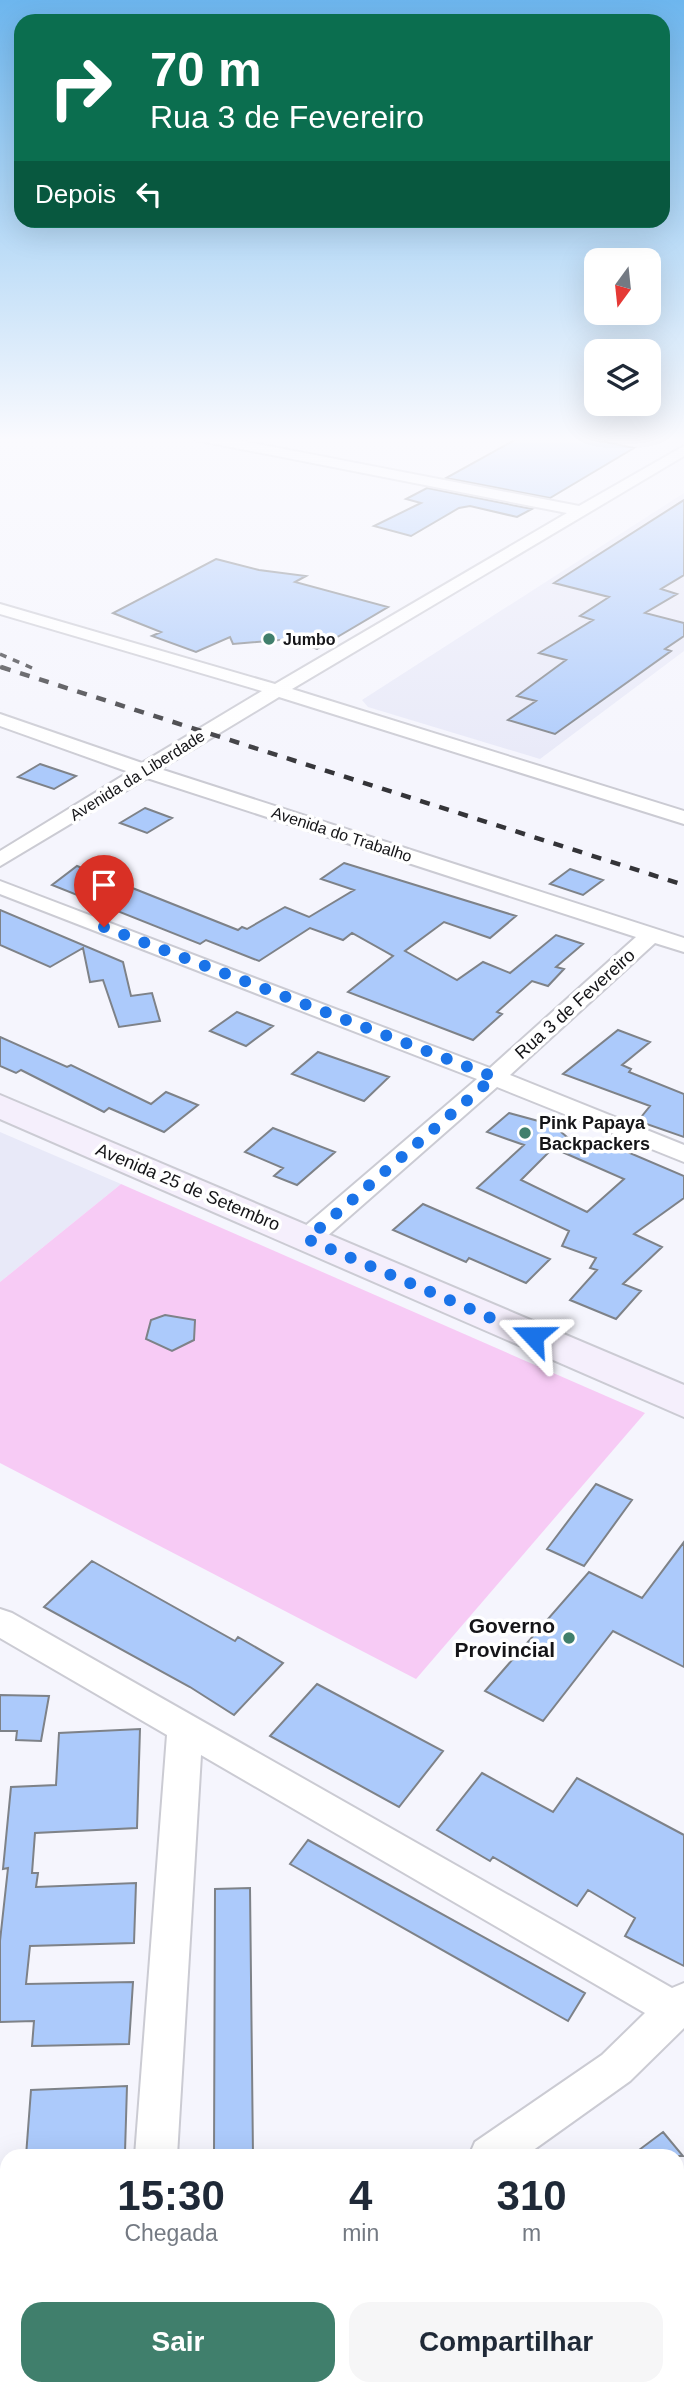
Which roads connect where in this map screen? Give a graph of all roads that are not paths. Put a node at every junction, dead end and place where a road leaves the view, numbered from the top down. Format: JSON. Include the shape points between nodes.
{"nodes":[{"id":1,"x":520,"y":548,"type":"edge"},
{"id":2,"x":0,"y":609,"type":"edge"},
{"id":3,"x":275,"y":692,"type":"junction"},
{"id":4,"x":0,"y":720,"type":"edge"},
{"id":5,"x":146,"y":771,"type":"junction"},
{"id":6,"x":684,"y":818,"type":"edge"},
{"id":7,"x":0,"y":860,"type":"edge"},
{"id":8,"x":0,"y":887,"type":"edge"},
{"id":9,"x":653,"y":933,"type":"junction"},
{"id":10,"x":684,"y":945,"type":"edge"},
{"id":11,"x":494,"y":1077,"type":"junction"},
{"id":12,"x":0,"y":1106,"type":"edge"},
{"id":13,"x":684,"y":1154,"type":"edge"},
{"id":14,"x":307,"y":1239,"type":"junction"},
{"id":15,"x":684,"y":1402,"type":"edge"},
{"id":16,"x":0,"y":1622,"type":"edge"},
{"id":17,"x":185,"y":1728,"type":"junction"},
{"id":18,"x":679,"y":2006,"type":"edge"},
{"id":19,"x":156,"y":2149,"type":"edge"},
{"id":20,"x":500,"y":2149,"type":"edge"}],
"edges":[{"from":1,"to":3,"type":"street","name":"Avenida da Liberdade"},
{"from":2,"to":3,"type":"street"},
{"from":3,"to":5,"type":"street","name":"Avenida da Liberdade"},
{"from":3,"to":6,"type":"street","via":[[372,718]]},
{"from":4,"to":5,"type":"street","name":"Avenida do Trabalho"},
{"from":5,"to":7,"type":"street","name":"Avenida da Liberdade"},
{"from":5,"to":9,"type":"street","name":"Avenida do Trabalho"},
{"from":8,"to":11,"type":"street"},
{"from":9,"to":10,"type":"street","name":"Avenida do Trabalho"},
{"from":9,"to":11,"type":"street","name":"Rua 3 de Fevereiro"},
{"from":11,"to":13,"type":"street"},
{"from":11,"to":14,"type":"street","name":"Rua 3 de Fevereiro"},
{"from":12,"to":14,"type":"street","name":"Avenida 25 de Setembro"},
{"from":14,"to":15,"type":"street","name":"Avenida 25 de Setembro"},
{"from":16,"to":17,"type":"street"},
{"from":17,"to":18,"type":"street"},
{"from":17,"to":19,"type":"street"},
{"from":18,"to":20,"type":"street","via":[[617,2068]]}]}
